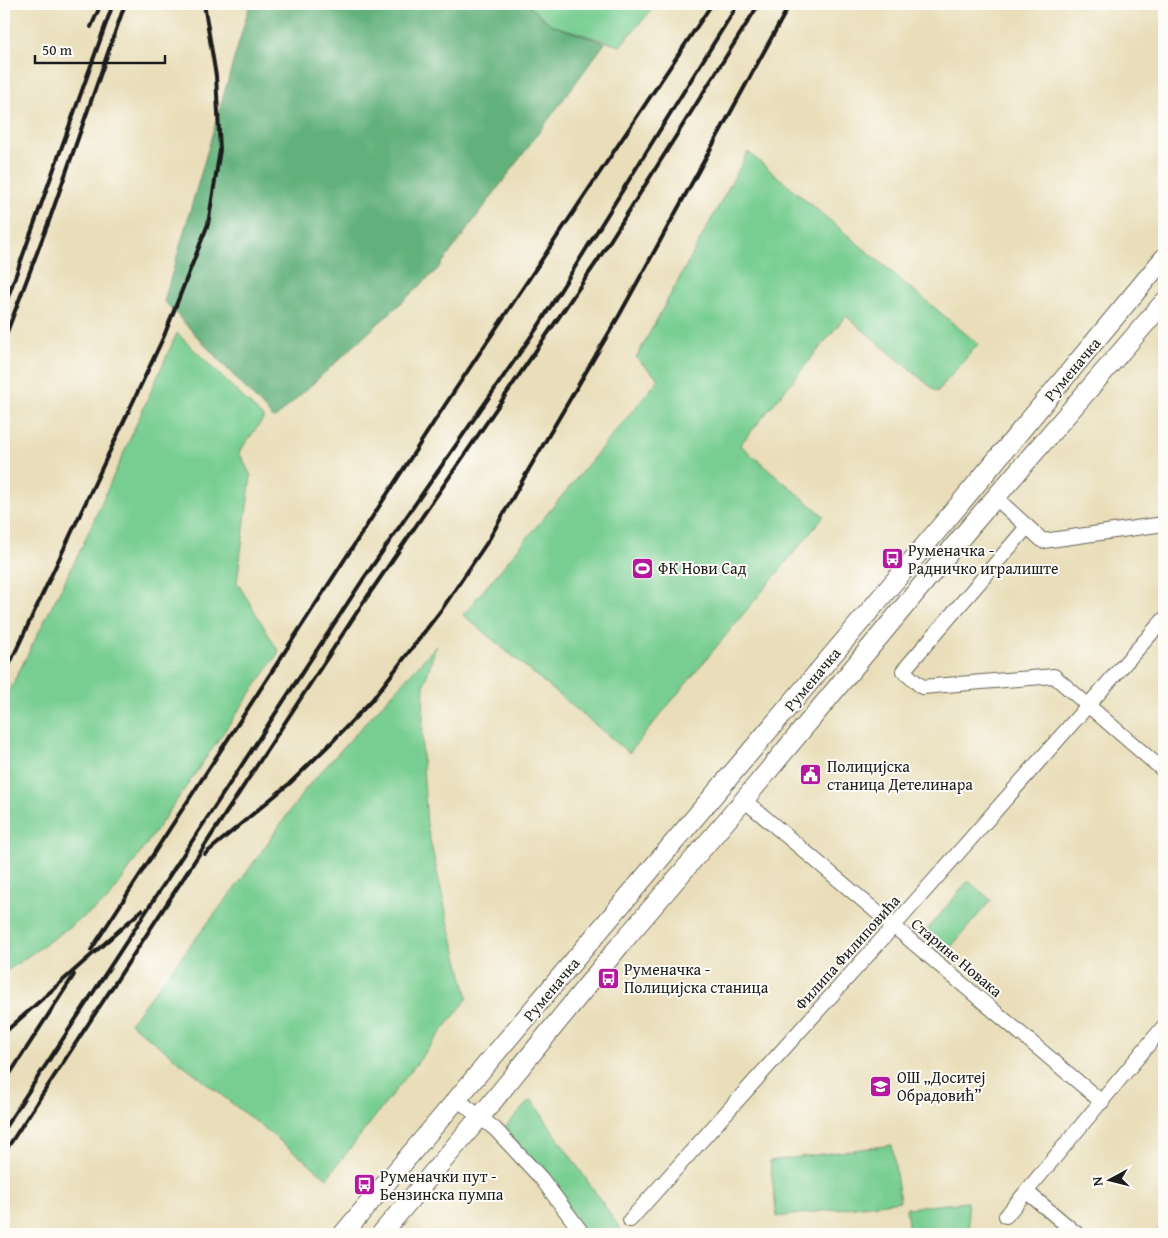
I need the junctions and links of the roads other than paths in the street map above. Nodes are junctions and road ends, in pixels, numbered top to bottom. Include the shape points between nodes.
1 (1164, 258) edge
2 (1164, 302) edge
3 (996, 498) junction
4 (1164, 524) edge
5 (1027, 527) junction
6 (1161, 628) edge
7 (1089, 705) junction
8 (1164, 771) edge
9 (744, 800) junction
10 (894, 927) junction
11 (1164, 1026) edge
12 (457, 1099) junction
13 (1102, 1102) junction
14 (480, 1117) junction
15 (1027, 1192) junction
16 (1006, 1216) dead end
17 (630, 1220) dead end
18 (343, 1234) edge
19 (381, 1234) edge
20 (584, 1234) edge
21 (1077, 1234) edge

1 - 12 main road, Руменачка
2 - 3 main road, Руменачка
3 - 5 street
3 - 9 main road, Руменачка
4 - 5 street via 1043,541
5 - 7 street via 903,671 922,687 1054,676
6 - 7 street, Филипа Филиповића
7 - 8 street
7 - 10 street, Филипа Филиповића
9 - 10 street, Старине Новака
9 - 14 main road, Руменачка via 620,944
10 - 13 street, Старине Новака
10 - 17 street, Филипа Филиповића
11 - 13 street
12 - 14 street
12 - 18 main road, Руменачка
13 - 15 street
14 - 19 main road, Руменачка
14 - 20 street via 541,1178
15 - 16 street
15 - 21 street

